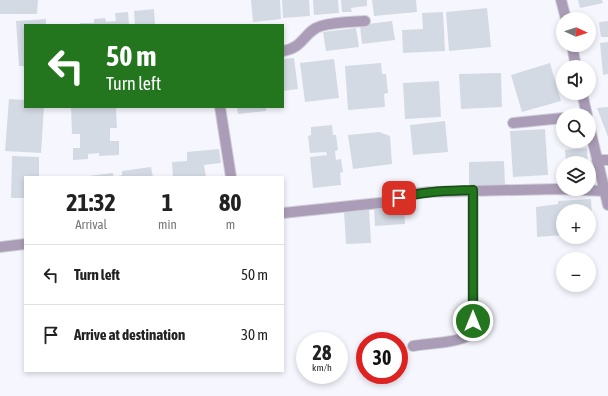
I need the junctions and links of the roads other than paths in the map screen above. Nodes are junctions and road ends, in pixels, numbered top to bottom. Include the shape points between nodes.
1 (561, 0) edge
2 (564, 12) edge
3 (365, 21) dead end
4 (284, 51) edge
5 (220, 108) edge
6 (556, 119) edge
7 (513, 123) dead end
8 (594, 148) edge
9 (597, 160) junction
10 (608, 160) edge
11 (231, 176) edge
12 (473, 190) junction
13 (605, 191) junction
14 (608, 206) edge
15 (284, 212) edge
16 (24, 244) edge
17 (0, 247) edge
18 (413, 346) dead end

1 - 2 street
3 - 4 street via 320,26 304,37 298,46
5 - 11 street
6 - 7 street
8 - 9 street
9 - 10 street
9 - 13 street
12 - 13 street
12 - 15 street via 429,192 412,194 389,202
12 - 18 street via 473,321 470,331 459,340
13 - 14 street
16 - 17 street

